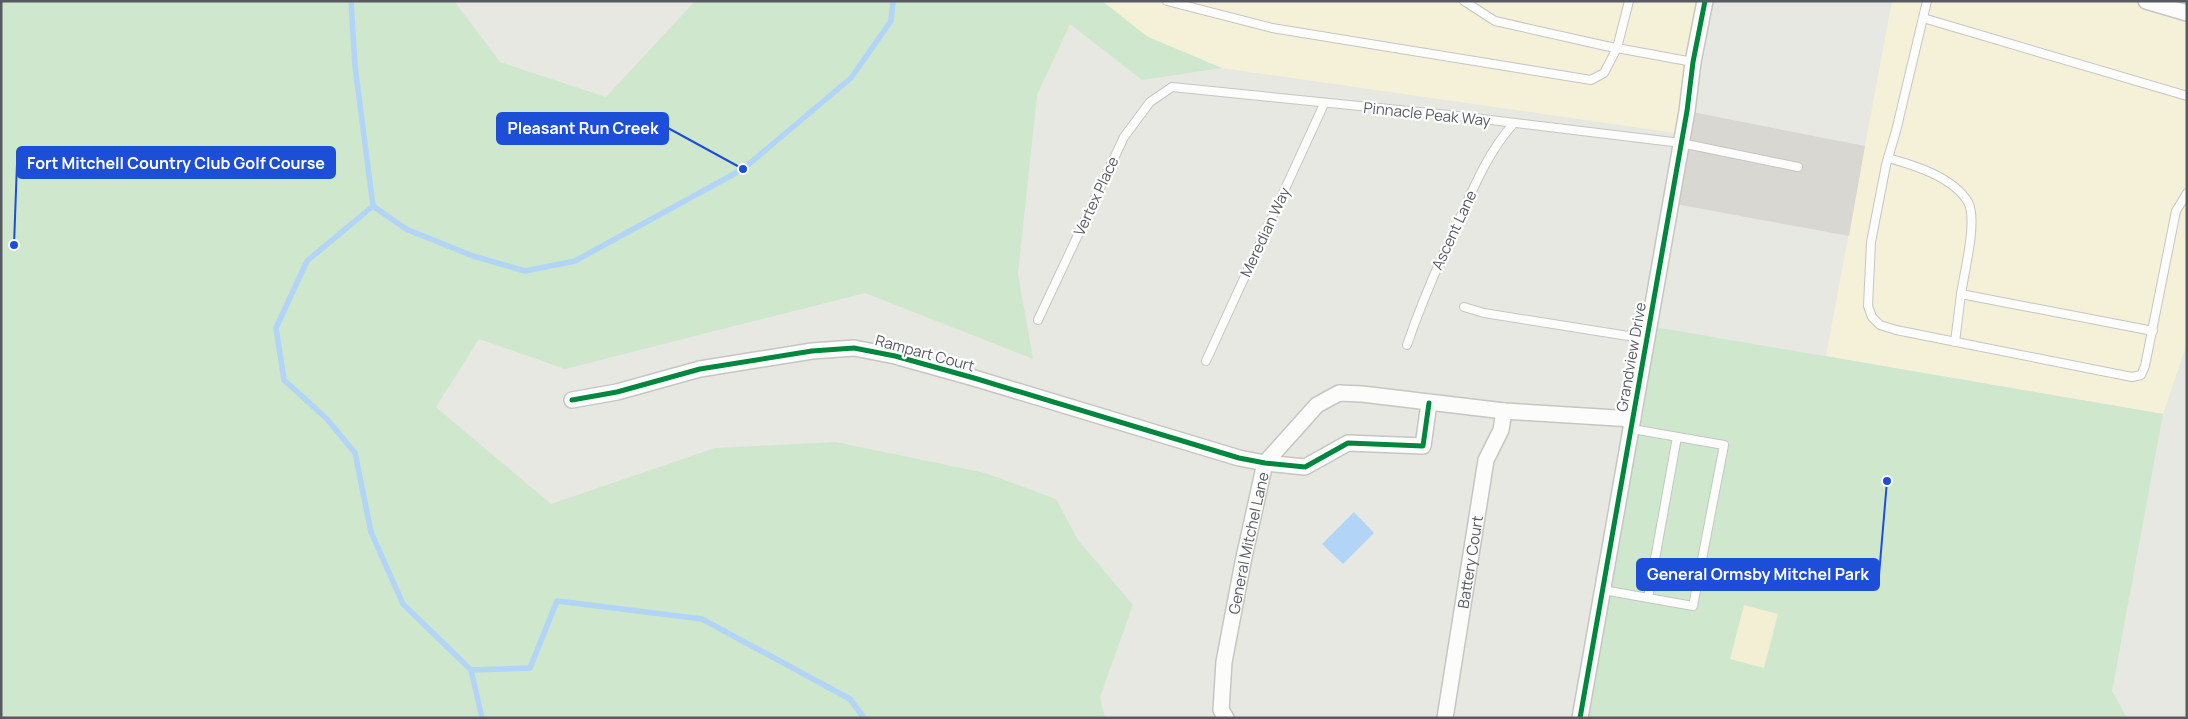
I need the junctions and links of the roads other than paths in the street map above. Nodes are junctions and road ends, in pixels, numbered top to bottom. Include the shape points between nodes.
1 (1167, 1) edge
2 (1464, 1) edge
3 (1629, 1) edge
4 (1706, 1) edge
5 (1927, 1) edge
6 (2146, 1) edge
7 (2187, 13) edge
8 (1923, 18) junction
9 (1617, 48) junction
10 (1693, 62) junction
11 (1172, 88) joint
12 (2187, 96) edge
13 (1324, 104) junction
14 (1514, 123) junction
15 (1681, 143) junction
16 (1888, 158) junction
17 (1798, 168) dead end
18 (2187, 193) edge
19 (1961, 294) junction
20 (1464, 307) dead end
21 (1038, 320) dead end
22 (2152, 331) junction
23 (1647, 339) junction
24 (1954, 342) junction
25 (1407, 345) dead end
26 (1206, 361) dead end
27 (572, 400) dead end
28 (1429, 403) junction
29 (1504, 411) junction
30 (1632, 424) junction
31 (1677, 437) junction
32 (1265, 464) junction
33 (1603, 590) junction
34 (1648, 598) junction
35 (1226, 718) edge
36 (1445, 718) edge
37 (1580, 718) edge

1 - 9 lane via 1272,28 1591,80 1604,73
2 - 9 lane via 1495,21
3 - 9 lane
4 - 10 street, Grandview Drive
5 - 8 lane
6 - 7 street
8 - 12 lane
8 - 16 lane
9 - 10 lane
10 - 15 street, Grandview Drive
11 - 13 lane, Pinnacle Peak Way
11 - 21 lane, Vertex Place via 1150,102 1124,137
13 - 14 lane, Pinnacle Peak Way
13 - 26 lane, Meredian Way
14 - 15 lane, Pinnacle Peak Way
14 - 25 lane, Ascent Lane via 1495,146 1483,168 1423,296
15 - 17 lane, Pinnacle Peak Way
15 - 23 street, Grandview Drive
16 - 19 lane via 1914,165 1952,185 1968,203 1971,222
16 - 24 lane via 1871,242 1868,306 1880,325
18 - 22 lane via 2176,211
19 - 22 lane
19 - 24 lane
20 - 23 lane
22 - 24 lane via 2146,366 2141,375 2132,377
23 - 30 street, Grandview Drive
27 - 32 street, Rampart Court via 616,392 700,369 812,351 854,348 974,378
28 - 29 street, General Mitchel Lane
28 - 32 street, General Mitchel Lane via 1340,393 1317,405
28 - 32 street, Rampart Court via 1423,446 1348,443 1305,467
29 - 30 street, General Mitchel Lane
29 - 36 street, Battery Court via 1501,430 1486,460
30 - 31 lane
30 - 33 street, Grandview Drive
31 - 34 lane
31 - 34 lane via 1724,445 1693,606
32 - 35 street, General Mitchel Lane via 1224,662 1221,710
33 - 34 lane
33 - 37 street, Grandview Drive

